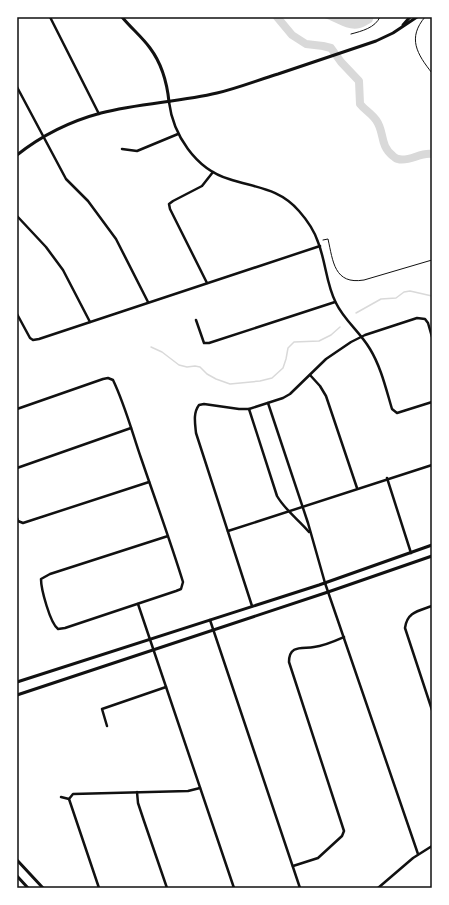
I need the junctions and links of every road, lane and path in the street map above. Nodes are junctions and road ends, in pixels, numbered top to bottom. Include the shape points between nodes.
1 (50, 17) edge
2 (122, 17) edge
3 (380, 17) edge
4 (410, 17) edge
5 (417, 17) edge
6 (425, 17) edge
7 (401, 28) junction
8 (351, 34) dead end
9 (432, 73) edge
10 (17, 87) edge
11 (169, 102) junction
12 (99, 114) junction
13 (178, 134) junction
14 (43, 138) junction
15 (122, 149) dead end
16 (17, 155) edge
17 (213, 172) junction
18 (17, 216) edge
19 (323, 240) dead end
20 (320, 246) junction
21 (432, 260) edge
22 (207, 283) junction
23 (148, 302) junction
24 (335, 302) junction
25 (17, 314) edge
26 (196, 320) dead end
27 (90, 322) junction
28 (361, 336) junction
29 (432, 337) edge
30 (310, 375) junction
31 (432, 402) edge
32 (268, 403) junction
33 (17, 409) edge
34 (249, 409) junction
35 (131, 428) junction
36 (432, 464) edge
37 (17, 468) edge
38 (387, 478) junction
39 (149, 482) junction
40 (357, 488) junction
41 (302, 506) junction
42 (288, 511) junction
43 (17, 518) edge
44 (228, 531) junction
45 (310, 534) junction
46 (168, 536) junction
47 (432, 545) edge
48 (411, 553) junction
49 (432, 556) edge
50 (325, 583) junction
51 (328, 592) junction
52 (138, 604) junction
53 (252, 606) junction
54 (432, 606) edge
55 (210, 620) junction
56 (213, 630) junction
57 (344, 637) junction
58 (150, 640) junction
59 (153, 650) junction
60 (17, 682) edge
61 (166, 687) junction
62 (17, 695) edge
63 (432, 710) edge
64 (107, 726) dead end
65 (200, 788) junction
66 (137, 792) junction
67 (61, 797) dead end
68 (69, 799) junction
69 (432, 846) edge
70 (418, 854) junction
71 (17, 862) edge
72 (293, 866) junction
73 (17, 876) edge
74 (28, 888) edge
75 (44, 888) edge
76 (99, 888) edge
77 (167, 888) edge
78 (234, 888) edge
79 (300, 888) edge
80 (378, 888) edge

1 - 12 street
2 - 11 main road via 150,48 160,66
3 - 8 path via 369,28
4 - 7 main road
5 - 7 main road
6 - 9 path via 416,31 415,41 421,59
7 - 11 main road via 385,38 218,93
10 - 14 street
11 - 12 main road
11 - 13 street
12 - 14 main road
13 - 15 street via 137,151
13 - 17 street via 196,158
14 - 16 main road
14 - 23 street via 66,179 88,201 116,239
17 - 20 street via 227,179 270,190 282,197 298,210 314,232
17 - 22 street via 202,186 169,204
18 - 27 street via 63,270
19 - 21 path via 328,239 338,272 348,280 356,282
20 - 22 street
20 - 24 street
22 - 23 street
23 - 27 street
24 - 26 street via 209,343 204,343
24 - 28 street
25 - 27 street via 33,340
28 - 29 street via 416,318 425,319
28 - 30 street via 340,348
28 - 31 street via 377,362 392,409 397,413
30 - 32 street via 290,394
30 - 40 street via 326,396
32 - 34 street
32 - 41 street
33 - 35 street via 108,378 113,380 120,395
34 - 42 street via 277,496
34 - 44 street via 204,404 199,405 195,413 196,433
35 - 37 street
35 - 39 street
36 - 38 street
38 - 40 street
38 - 48 street
39 - 43 street via 23,524
39 - 46 street
40 - 41 street
41 - 42 street
41 - 45 street
42 - 44 street
42 - 45 street
44 - 53 street
45 - 50 street
46 - 52 street via 183,582 181,589
46 - 52 street via 41,578 54,627 58,629
47 - 48 main road
48 - 50 main road
49 - 51 main road
50 - 51 street
50 - 53 main road
51 - 56 main road
51 - 57 street
52 - 58 street
53 - 55 main road
54 - 63 street via 407,618 405,628
55 - 56 street
55 - 58 main road
56 - 59 main road
56 - 72 street
57 - 70 street
57 - 72 street via 315,647 296,649 289,657 344,831 342,836 318,858
58 - 59 street
58 - 60 main road
59 - 61 street
59 - 62 main road
61 - 64 street via 102,709
61 - 65 street
65 - 66 street via 188,791
65 - 78 street
66 - 68 street via 73,794
66 - 77 street via 138,803
67 - 68 street
68 - 76 street
69 - 70 street
70 - 80 street
71 - 75 main road
72 - 79 street
73 - 74 main road

